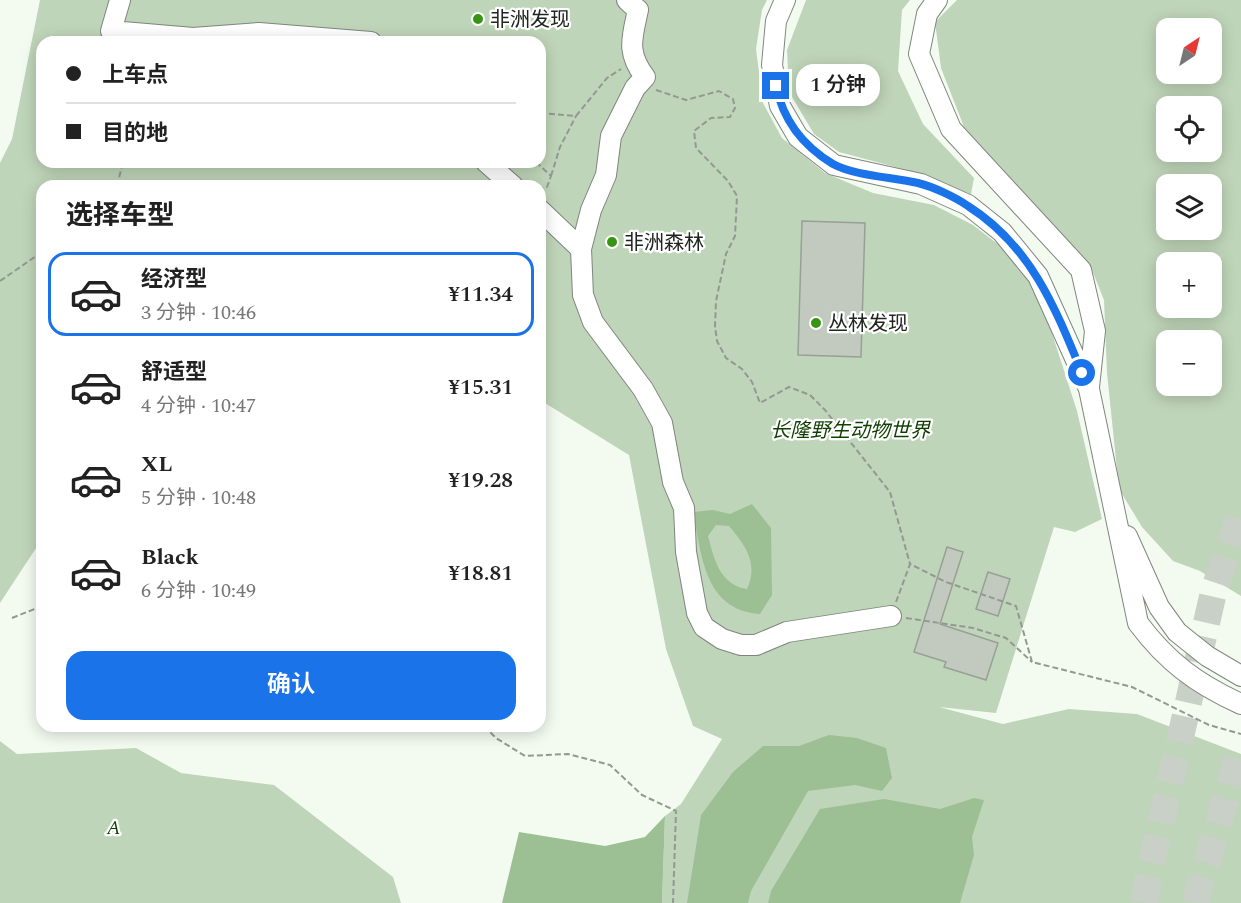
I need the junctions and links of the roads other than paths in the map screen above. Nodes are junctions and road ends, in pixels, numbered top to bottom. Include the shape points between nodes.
1 (120, 0) edge
2 (627, 0) edge
3 (784, 0) edge
4 (937, 0) edge
5 (172, 36) edge
6 (219, 36) edge
7 (296, 36) edge
8 (493, 168) edge
9 (506, 180) edge
10 (546, 216) edge
11 (581, 249) junction
12 (1089, 389) junction
13 (1116, 512) junction
14 (891, 616) road end
15 (1241, 676) edge
16 (1241, 704) edge

1 - 5 street via 111,30
2 - 11 street via 638,9 632,38 639,69 635,88 611,136 606,175 591,210
3 - 12 street via 776,21 772,65 780,106 798,137 834,165 921,184 968,205 1002,232 1038,276
4 - 12 street via 927,15 919,54 951,129 1081,270 1095,331
6 - 7 street
8 - 9 street
10 - 11 street
11 - 14 street via 582,295 592,322 644,388 662,423 674,482 684,508 686,552 697,613 704,627 722,639 756,645 787,632
12 - 13 street
13 - 15 street via 1159,607 1178,632 1207,656
13 - 16 street via 1138,624 1157,649 1185,673

